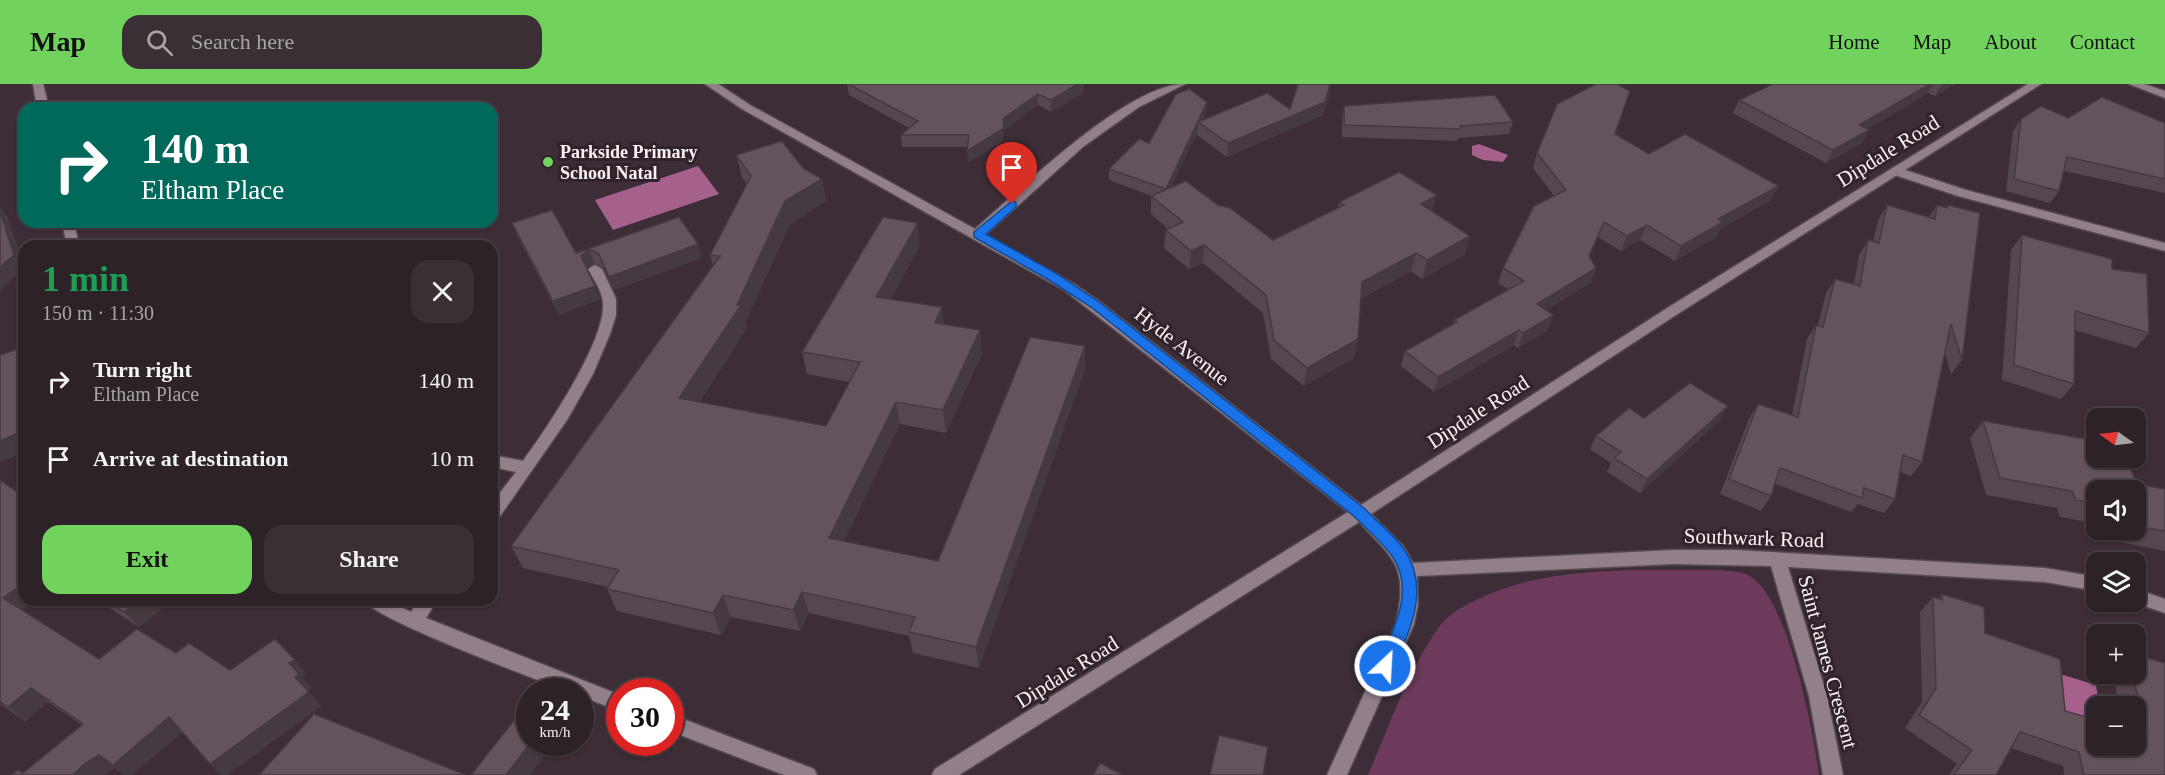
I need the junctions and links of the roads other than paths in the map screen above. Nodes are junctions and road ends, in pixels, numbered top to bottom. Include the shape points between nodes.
1 (38, 84) edge
2 (710, 84) edge
3 (1180, 84) edge
4 (2036, 84) edge
5 (2134, 84) edge
6 (2165, 95) edge
7 (42, 102) edge
8 (1896, 171) junction
9 (978, 234) junction
10 (2165, 247) edge
11 (594, 269) edge
12 (498, 462) edge
13 (527, 468) junction
14 (498, 507) edge
15 (1360, 513) junction
16 (1778, 560) junction
17 (1408, 570) junction
18 (2086, 582) edge
19 (2146, 599) edge
20 (384, 606) edge
21 (425, 606) edge
22 (2165, 606) edge
23 (414, 621) junction
24 (606, 697) edge
25 (684, 727) edge
26 (807, 775) edge
27 (942, 775) edge
28 (1338, 775) edge
29 (1833, 775) edge

1 - 7 street
2 - 9 street, Hyde Avenue
3 - 9 street via 1135,105 1080,144
4 - 8 street, Dipdale Road
5 - 6 street
8 - 10 street via 1962,193
8 - 15 street, Dipdale Road
9 - 15 street, Hyde Avenue via 1095,304
11 - 13 street via 610,303 603,335 582,384 551,437
12 - 13 street
13 - 14 street
15 - 17 street, Hyde Avenue via 1398,552
15 - 27 street, Dipdale Road
16 - 17 street, Southwark Road via 1673,557
16 - 18 street, Southwark Road via 2045,575
16 - 29 street, Saint James Crescent via 1818,696
17 - 28 street via 1405,624
19 - 22 street
20 - 23 street
21 - 23 street
23 - 24 street
25 - 26 street

